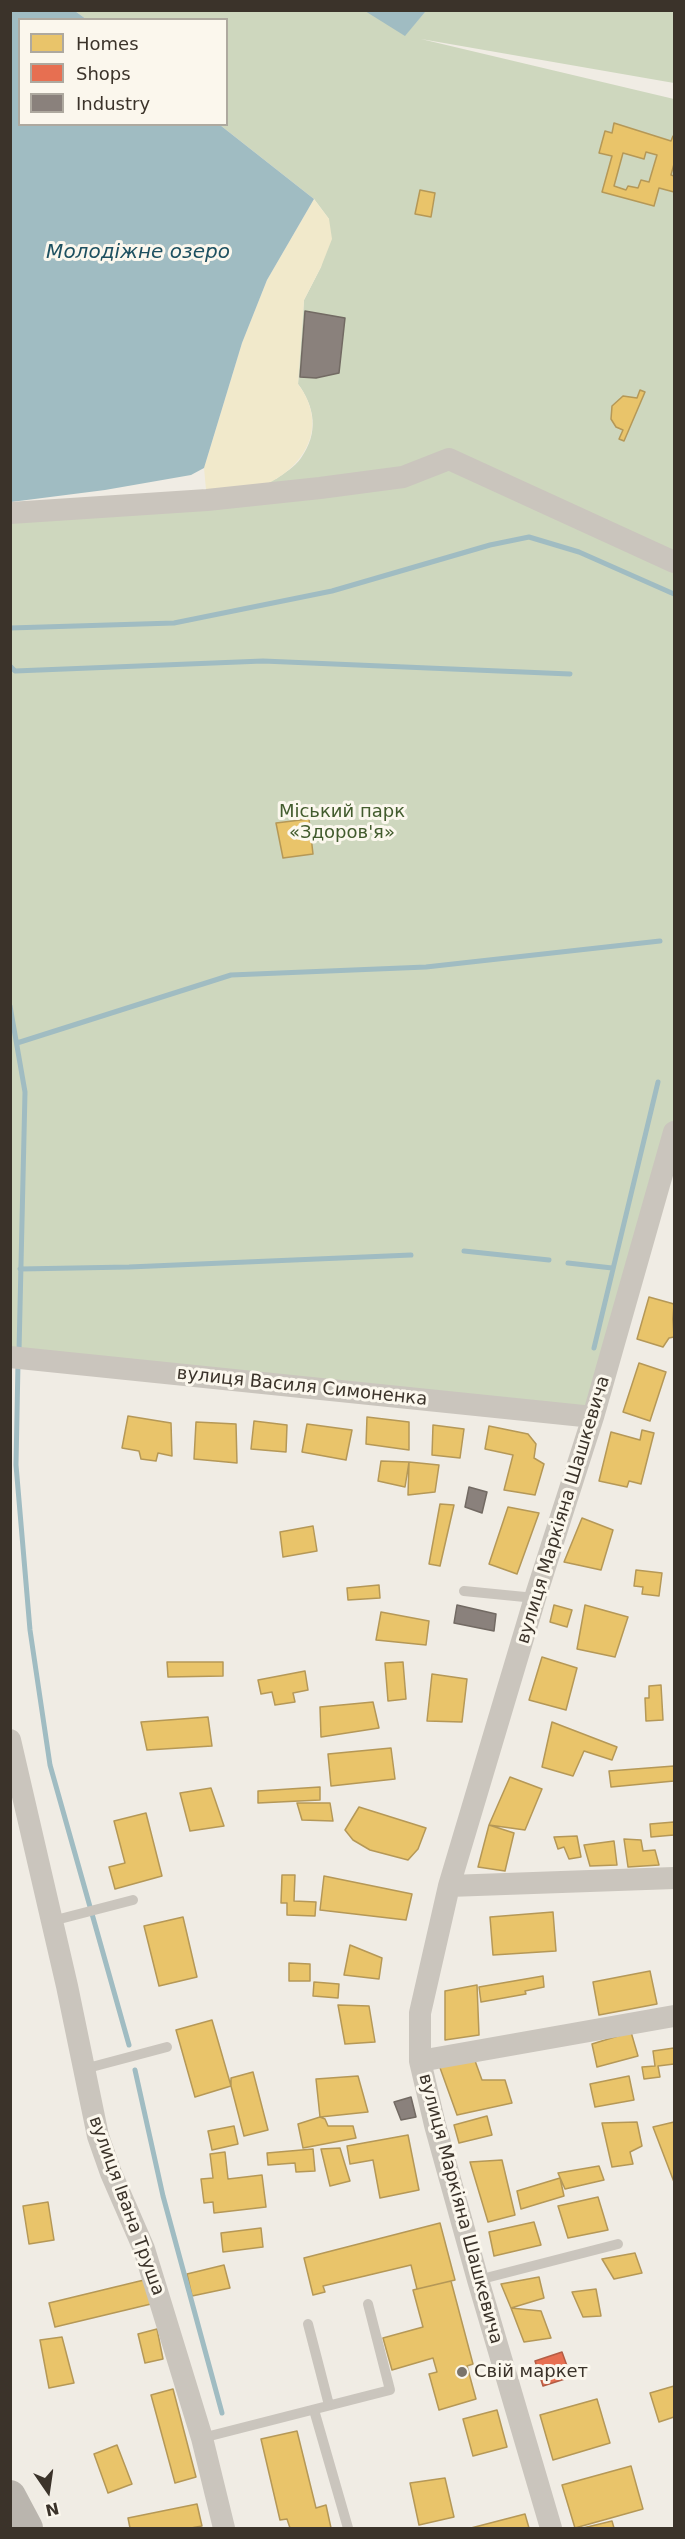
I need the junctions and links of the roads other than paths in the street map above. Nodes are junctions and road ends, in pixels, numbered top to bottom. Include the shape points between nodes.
1 (10, 513) edge
2 (675, 562) edge
3 (675, 1132) edge
4 (20, 1358) edge
5 (593, 1418) junction
6 (464, 1591) dead end
7 (535, 1598) junction
8 (10, 1740) edge
9 (675, 1878) edge
10 (449, 1886) junction
11 (133, 1900) dead end
12 (52, 1921) junction
13 (675, 2016) edge
14 (167, 2047) dead end
15 (420, 2061) junction
16 (83, 2069) junction
17 (618, 2244) dead end
18 (478, 2280) junction
19 (368, 2304) dead end
20 (308, 2324) dead end
21 (329, 2405) junction
22 (314, 2410) junction
23 (202, 2438) junction
24 (10, 2496) edge
25 (27, 2529) edge
26 (224, 2529) edge
27 (348, 2529) edge
28 (551, 2529) edge

1 - 2 street via 320,488 404,477 449,459
3 - 5 street, вулиця Маркіяна Шашкевича
4 - 5 street, вулиця Василя Симоненка
5 - 7 street, вулиця Маркіяна Шашкевича
6 - 7 lane
7 - 10 street, вулиця Маркіяна Шашкевича
8 - 12 street, вулиця Івана Труша
9 - 10 street
10 - 15 street, вулиця Маркіяна Шашкевича via 420,2013
11 - 12 lane
12 - 16 street, вулиця Івана Труша
13 - 15 street
14 - 16 lane
15 - 18 street, вулиця Маркіяна Шашкевича
16 - 23 street, вулиця Івана Труша via 98,2136 144,2249
17 - 18 lane
18 - 28 street, вулиця Маркіяна Шашкевича
19 - 21 lane via 390,2390
20 - 21 lane
21 - 22 lane
22 - 23 lane
22 - 27 lane
23 - 26 street, вулиця Івана Труша
24 - 25 street

